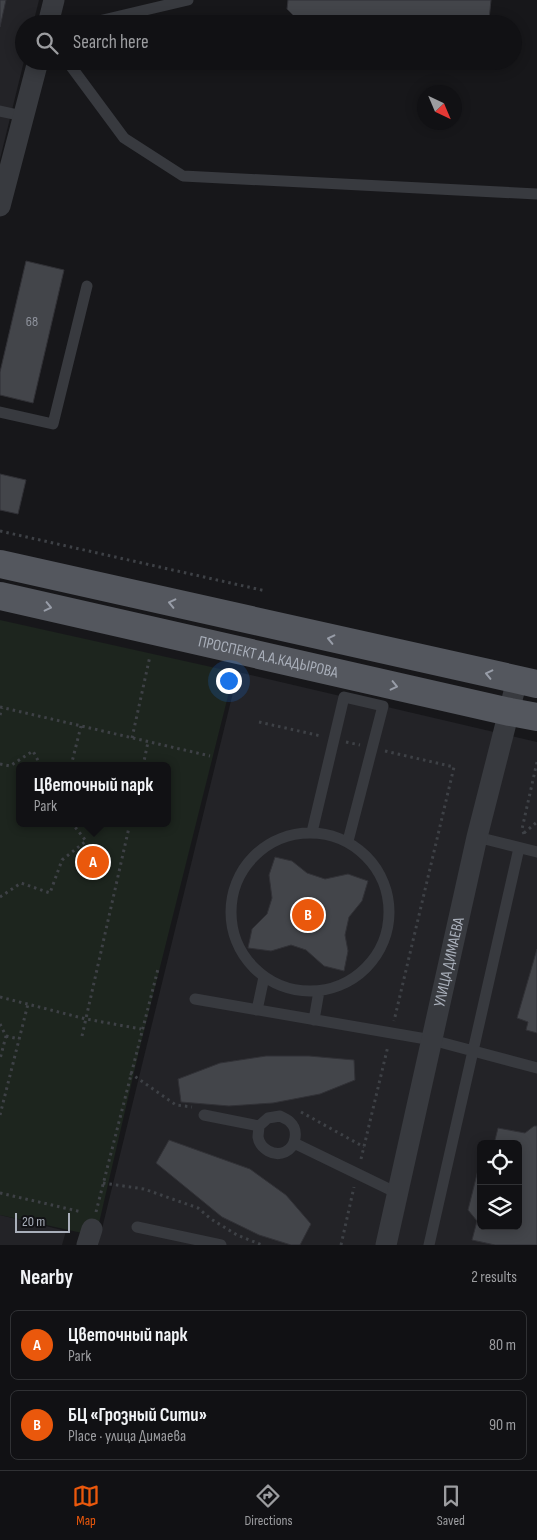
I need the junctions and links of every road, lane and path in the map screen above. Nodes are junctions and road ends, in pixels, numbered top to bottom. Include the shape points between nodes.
1 (54, 0) edge
2 (188, 0) edge
3 (50, 15) edge
4 (124, 15) edge
5 (36, 70) edge
6 (74, 70) edge
7 (0, 111) edge
8 (23, 116) junction
9 (537, 194) edge
10 (1, 195) edge
11 (87, 286) dead end
12 (0, 412) edge
13 (0, 531) edge
14 (0, 564) edge
15 (266, 591) dead end
16 (0, 596) edge
17 (150, 656) dead end
18 (527, 682) edge
19 (365, 691) junction
20 (1, 708) edge
21 (510, 712) junction
22 (0, 715) edge
23 (537, 717) edge
24 (259, 722) dead end
25 (81, 726) junction
26 (132, 738) junction
27 (334, 739) junction
28 (148, 742) junction
29 (372, 748) junction
30 (210, 756) dead end
31 (39, 762) edge
32 (72, 762) edge
33 (144, 762) edge
34 (537, 762) edge
35 (0, 764) edge
36 (537, 822) edge
37 (75, 827) edge
38 (129, 827) edge
39 (312, 832) junction
40 (477, 837) junction
41 (348, 841) junction
42 (519, 848) junction
43 (537, 852) edge
44 (0, 897) edge
45 (158, 969) dead end
46 (264, 977) junction
47 (319, 991) junction
48 (0, 997) edge
49 (195, 999) dead end
50 (28, 1004) junction
51 (257, 1010) junction
52 (86, 1019) junction
53 (314, 1020) junction
54 (0, 1024) edge
55 (142, 1029) junction
56 (391, 1033) junction
57 (6, 1036) junction
58 (82, 1036) dead end
59 (19, 1040) junction
60 (432, 1040) junction
61 (473, 1051) junction
62 (0, 1059) edge
63 (537, 1068) edge
64 (0, 1094) edge
65 (5, 1095) junction
66 (0, 1115) edge
67 (204, 1115) dead end
68 (260, 1126) junction
69 (294, 1143) junction
70 (358, 1174) junction
71 (103, 1183) junction
72 (0, 1193) edge
73 (397, 1193) junction
74 (137, 1228) dead end
75 (91, 1230) edge
76 (221, 1245) edge
77 (262, 1245) edge
78 (341, 1245) edge
79 (386, 1245) edge
80 (429, 1245) edge

1 - 3 street
2 - 4 lane
5 - 8 street
6 - 9 lane via 124,138 183,176
7 - 8 lane
8 - 10 street
11 - 12 lane via 53,424
13 - 15 path
18 -> 14 main road, ПРОСПЕКТ А.А.КАДЫРОВА
16 -> 19 main road, ПРОСПЕКТ А.А.КАДЫРОВА
17 - 26 path
18 - 21 street, УЛИЦА ДИМАЕВА
19 -> 21 main road, ПРОСПЕКТ А.А.КАДЫРОВА
19 - 27 lane via 344,697
19 - 29 lane via 383,706
20 - 22 path
20 - 25 path
21 - 23 main road, ПРОСПЕКТ А.А.КАДЫРОВА
21 - 40 street, УЛИЦА ДИМАЕВА
24 - 27 path
25 - 26 path
25 - 32 path
26 - 28 path
27 - 29 path
27 - 39 lane
28 - 30 path
28 - 33 path
29 - 41 lane
29 - 56 path via 454,767
31 - 35 path via 32,751 10,766
34 - 36 path via 522,829 524,834
37 - 44 path via 86,841 62,860 50,893 21,883
38 - 52 path
39 - 41 lane
39 - 46 lane via 284,836 258,851 240,873 231,901 232,930 244,956
40 - 42 lane
40 - 60 street, УЛИЦА ДИМАЕВА
41 - 47 lane via 370,859 385,884 390,912 385,941 370,965 347,982
42 - 43 lane
42 - 61 lane
45 - 55 path
46 - 47 lane via 290,989
46 - 51 lane
47 - 53 lane
48 - 50 path
49 - 51 lane
50 - 52 path
50 - 59 path
51 - 53 lane
52 - 55 path
52 - 58 path
53 - 56 lane
54 - 57 path
55 - 71 path
56 - 60 lane
56 - 70 path
57 - 59 path
57 - 62 path
59 - 65 path
60 - 61 lane
60 - 73 street, УЛИЦА ДИМАЕВА
61 - 63 lane
61 - 80 lane
64 - 65 path
65 - 66 path
67 - 68 lane
68 - 69 lane via 268,1118 280,1116 290,1122 296,1132
68 - 69 lane via 258,1138 264,1148 274,1154 286,1152
69 - 70 lane
70 - 73 lane
70 - 78 path
71 - 75 path
71 - 77 path via 144,1189 198,1208 237,1234
72 - 75 path
73 - 79 street, УЛИЦА ДИМАЕВА
74 - 76 lane

